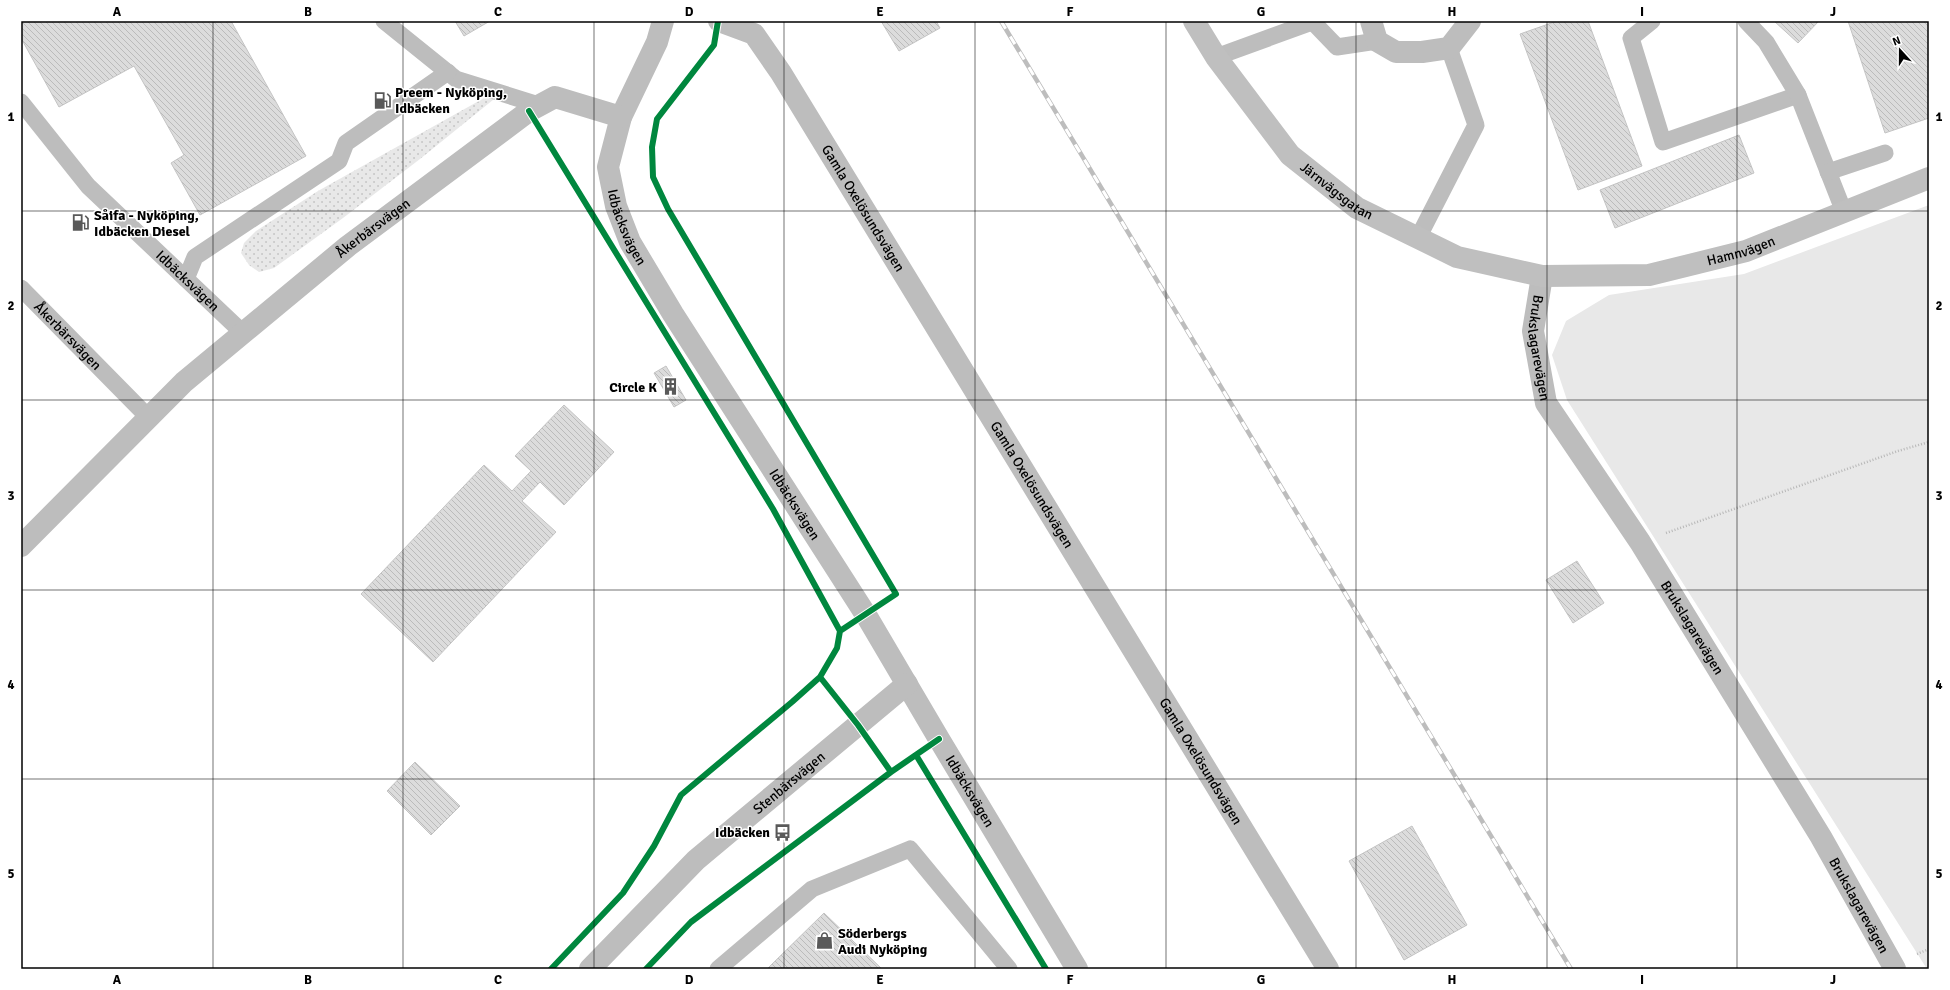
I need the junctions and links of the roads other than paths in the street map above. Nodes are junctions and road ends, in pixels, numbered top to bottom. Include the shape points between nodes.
1 (384, 21) edge
2 (663, 21) edge
3 (719, 21) edge
4 (1194, 21) edge
5 (1470, 21) edge
6 (1652, 21) edge
7 (1746, 21) edge
8 (1312, 22) edge
9 (1374, 31) edge
10 (1449, 48) junction
11 (1216, 57) junction
12 (448, 72) junction
13 (1798, 95) junction
14 (21, 102) edge
15 (539, 105) junction
16 (621, 117) junction
17 (1885, 153) dead end
18 (1828, 172) junction
19 (1929, 178) edge
20 (1844, 212) junction
21 (1418, 238) junction
22 (1542, 276) junction
23 (186, 279) junction
24 (21, 288) edge
25 (243, 333) junction
26 (148, 418) junction
27 (21, 546) edge
28 (907, 684) junction
29 (590, 969) edge
30 (718, 969) edge
31 (1009, 969) edge
32 (1077, 969) edge
33 (1328, 969) edge
34 (1894, 969) edge

1 - 12 lane
2 - 16 street, Idbäcksvägen via 657,42
3 - 33 street, Gamla Oxelösundsvägen via 754,34 781,73
4 - 11 main road, Järnvägsgatan
5 - 10 street
6 - 13 lane via 1631,38 1664,142
7 - 13 lane via 1766,42
8 - 9 lane via 1337,47
8 - 11 lane
9 - 10 street via 1396,52
10 - 21 lane via 1476,125
11 - 21 main road, Järnvägsgatan via 1290,155 1357,208
12 - 15 lane via 456,79
12 - 23 lane via 346,143 339,161 195,257
13 - 18 lane
14 - 23 lane, Idbäcksvägen via 88,186
15 - 16 street, Åkerbärsvägen via 555,97
15 - 25 street, Åkerbärsvägen via 348,246
16 - 28 street, Idbäcksvägen via 608,167 616,206 630,242
17 - 18 lane
18 - 20 lane
19 - 20 main road, Hamnvägen
20 - 22 main road, Hamnvägen via 1746,251 1649,275
21 - 22 main road, Järnvägsgatan via 1457,257
22 - 34 street, Brukslagarevägen via 1533,332 1546,403 1640,542 1821,837
23 - 25 lane, Idbäcksvägen
24 - 26 lane, Åkerbärsvägen
25 - 26 street, Åkerbärsvägen via 184,382
26 - 27 street, Åkerbärsvägen
28 - 29 street, Stenbärsvägen via 696,860
28 - 32 street, Idbäcksvägen
30 - 31 lane via 812,889 910,849

